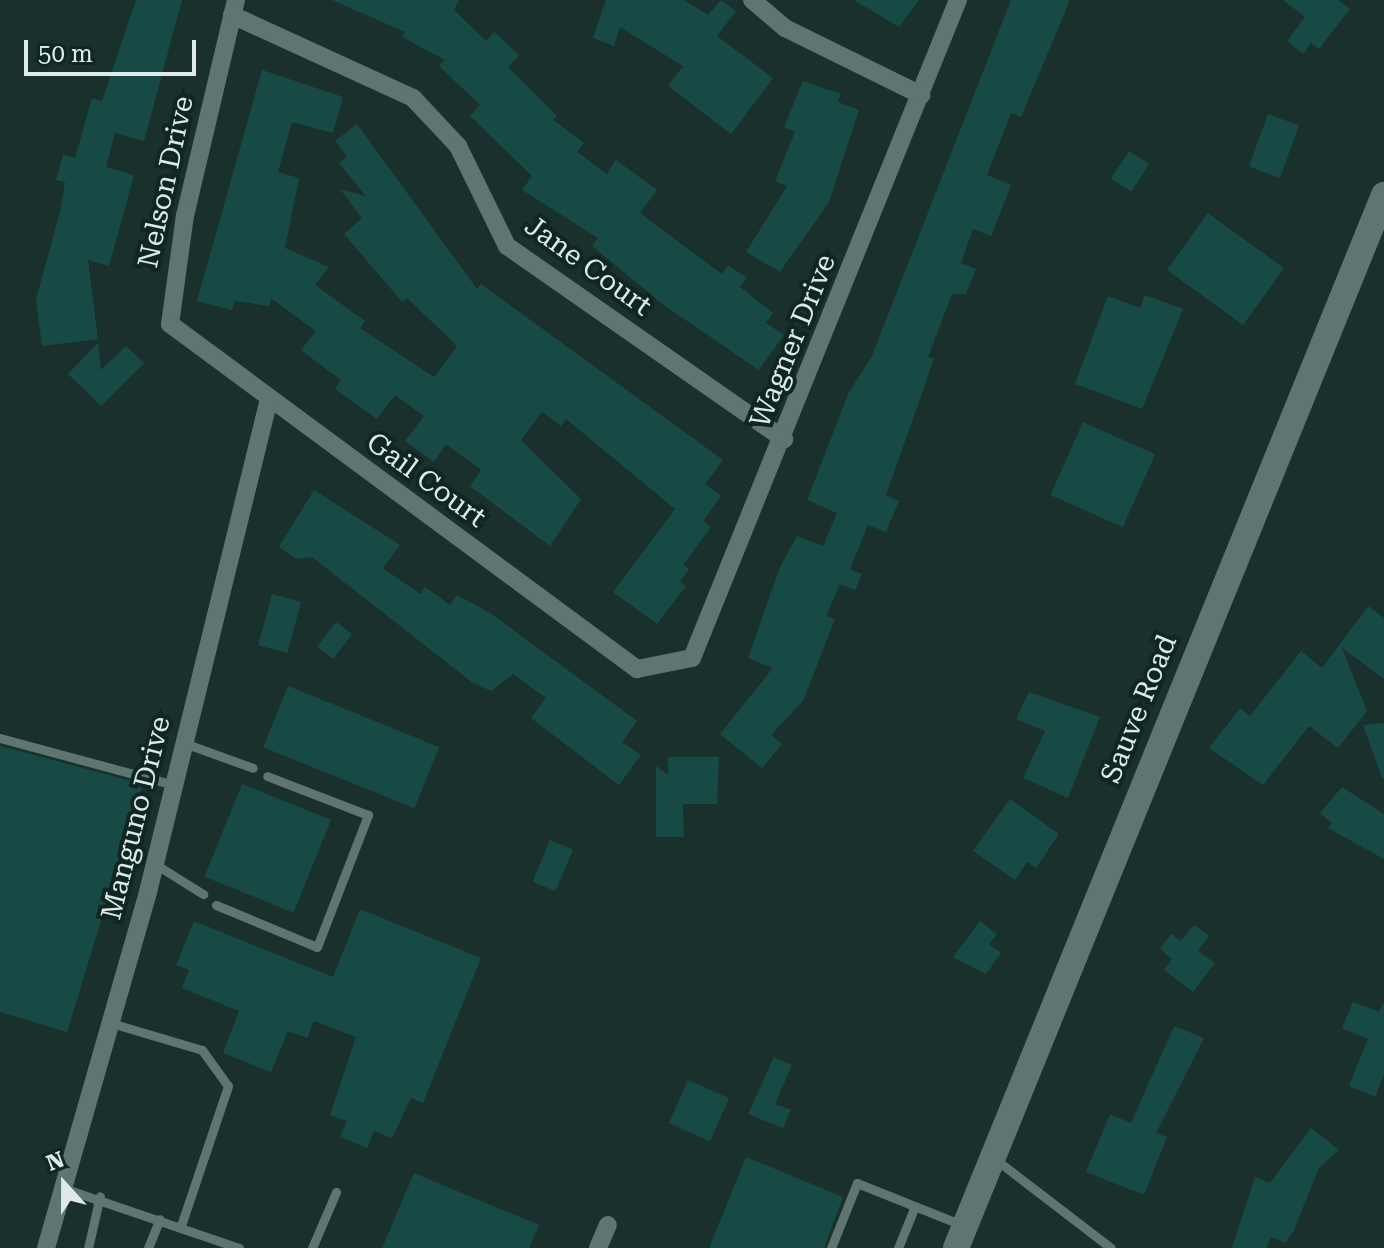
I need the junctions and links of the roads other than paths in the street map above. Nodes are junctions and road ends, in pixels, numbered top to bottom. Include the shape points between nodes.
1 (752, 0) edge
2 (958, 0) edge
3 (234, 8) edge
4 (921, 95) junction
5 (1384, 195) edge
6 (174, 328) joint
7 (269, 399) junction
8 (784, 439) junction
9 (648, 669) joint
10 (0, 738) edge
11 (184, 743) junction
12 (253, 768) dead end
13 (267, 776) dead end
14 (174, 785) junction
15 (155, 864) junction
16 (203, 894) dead end
17 (216, 905) dead end
18 (111, 1023) junction
19 (992, 1157) junction
20 (63, 1188) junction
21 (336, 1192) dead end
22 (100, 1196) junction
23 (915, 1206) junction
24 (160, 1219) junction
25 (608, 1225) dead end
26 (181, 1226) junction
27 (960, 1237) edge
28 (210, 1243) edge
29 (46, 1248) edge
30 (88, 1248) edge
31 (148, 1248) edge
32 (239, 1248) edge
33 (312, 1248) edge
34 (598, 1248) edge
35 (831, 1248) edge
36 (898, 1248) edge
37 (1111, 1248) edge

1 - 4 street via 785,28
2 - 4 street, Wagner Drive
3 - 6 street, Nelson Drive via 185,215 170,303
3 - 8 street, Jane Court via 413,98 458,146 507,246
4 - 8 street, Wagner Drive
5 - 19 street, Sauve Road
6 - 7 street, Gail Court
7 - 9 street, Gail Court via 637,669
7 - 11 street, Manguno Drive
8 - 9 street, Wagner Drive via 692,658
10 - 14 lane
11 - 12 lane
11 - 14 street, Manguno Drive
13 - 17 lane via 368,815 317,947
14 - 15 street, Manguno Drive
15 - 16 lane
15 - 18 street, Manguno Drive
18 - 20 street, Manguno Drive
18 - 26 lane via 202,1050 228,1086
19 - 27 street, Sauve Road
19 - 37 lane
20 - 22 lane
20 - 29 street, Manguno Drive
21 - 33 lane
22 - 24 lane
22 - 30 lane
23 - 27 lane
23 - 35 lane via 857,1183
23 - 36 lane
24 - 26 lane
24 - 31 lane
25 - 34 street
26 - 28 lane
28 - 32 lane

